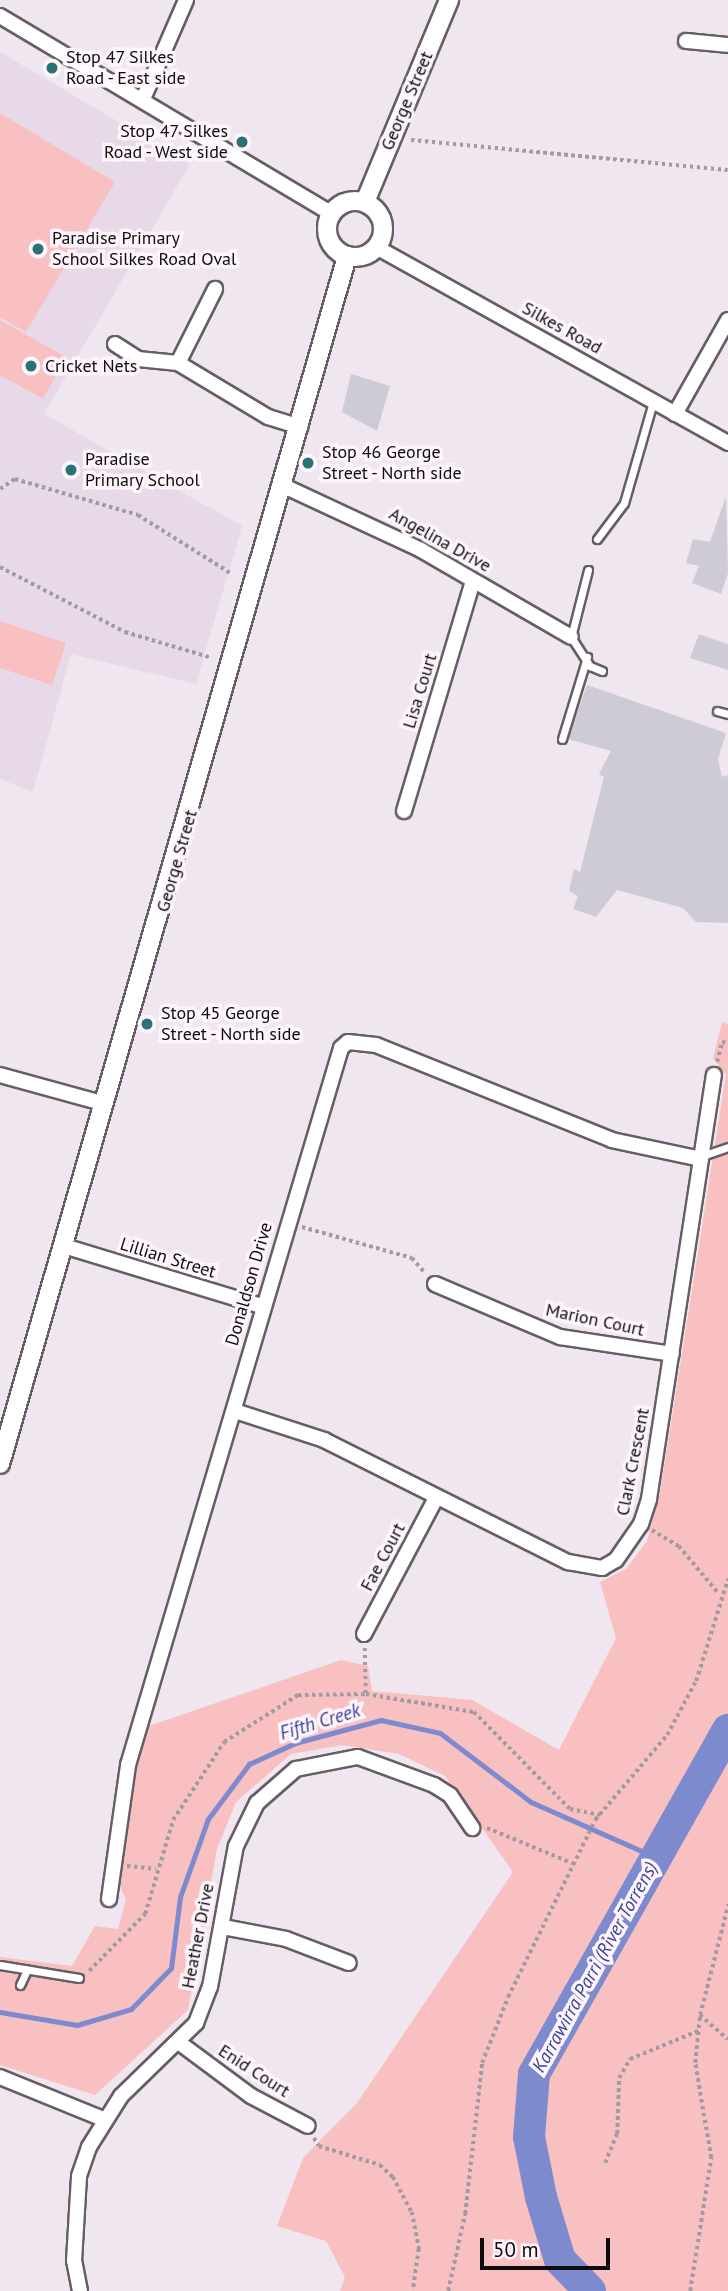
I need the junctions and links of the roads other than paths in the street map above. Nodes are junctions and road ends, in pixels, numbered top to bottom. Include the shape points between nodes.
1 (186, 0) edge
2 (449, 0) edge
3 (0, 16) edge
4 (686, 41) dead end
5 (728, 46) edge
6 (143, 99) junction
7 (365, 202) junction
8 (331, 213) junction
9 (376, 247) junction
10 (347, 256) junction
11 (215, 289) dead end
12 (728, 320) edge
13 (115, 344) dead end
14 (178, 363) junction
15 (653, 401) junction
16 (675, 414) junction
17 (300, 427) junction
18 (728, 443) edge
19 (284, 486) junction
20 (597, 540) dead end
21 (588, 570) dead end
22 (474, 582) junction
23 (571, 637) junction
24 (587, 657) junction
25 (602, 671) dead end
26 (718, 710) dead end
27 (728, 714) edge
28 (562, 738) dead end
29 (404, 811) dead end
30 (0, 1075) edge
31 (714, 1075) road end
32 (105, 1104) junction
33 (728, 1147) edge
34 (697, 1158) junction
35 (64, 1246) junction
36 (435, 1284) road end
37 (262, 1306) junction
38 (672, 1354) junction
39 (235, 1411) junction
40 (0, 1464) edge
41 (436, 1498) junction
42 (364, 1632) road end
43 (470, 1825) road end
44 (109, 1899) dead end
45 (223, 1927) junction
46 (349, 1964) dead end
47 (0, 1965) edge
48 (27, 1970) junction
49 (79, 1978) road end
50 (20, 1985) dead end
51 (181, 2044) junction
52 (0, 2077) edge
53 (101, 2118) junction
54 (308, 2126) road end
55 (80, 2291) edge

1 - 6 street
2 - 7 street, George Street
3 - 6 street
4 - 5 street
6 - 8 street
7 - 8 street via 345,202
7 - 9 street via 380,217
8 - 10 street via 328,237
9 - 10 street
9 - 15 street, Silkes Road
10 - 17 street, George Street
11 - 14 street
12 - 16 street
13 - 14 street via 138,359
14 - 17 street via 268,417
15 - 16 street, Silkes Road
15 - 20 lane via 624,503
16 - 18 street, Silkes Road
17 - 19 street, George Street
19 - 22 street, Angelina Drive via 376,526
19 - 32 street, George Street
21 - 23 lane
22 - 23 street, Angelina Drive
22 - 29 street, Lisa Court
23 - 24 lane
24 - 25 lane
24 - 28 lane
26 - 27 lane
30 - 32 street
31 - 34 street, Clark Crescent
32 - 35 street, George Street
33 - 34 lane
34 - 37 street, Donaldson Drive via 612,1140 389,1050 348,1042 333,1067
34 - 38 street, Clark Crescent
35 - 37 street, Lillian Street
35 - 40 street, George Street
36 - 38 street, Marion Court via 560,1337
37 - 39 street, Donaldson Drive
38 - 41 street, Clark Crescent via 641,1524 617,1560 587,1568
39 - 41 street, Clark Crescent via 324,1440
39 - 44 street, Donaldson Drive via 128,1765
41 - 42 street, Fae Court
43 - 45 street, Heather Drive via 450,1795 384,1763 338,1756 306,1765 275,1783 245,1823
45 - 46 street via 286,1939
45 - 51 street, Heather Drive via 210,1987
47 - 48 lane
48 - 49 lane
48 - 50 lane
51 - 53 street, Heather Drive
51 - 54 street, Enid Court via 251,2096
52 - 53 street
53 - 55 street, Heather Drive via 79,2176 74,2260

